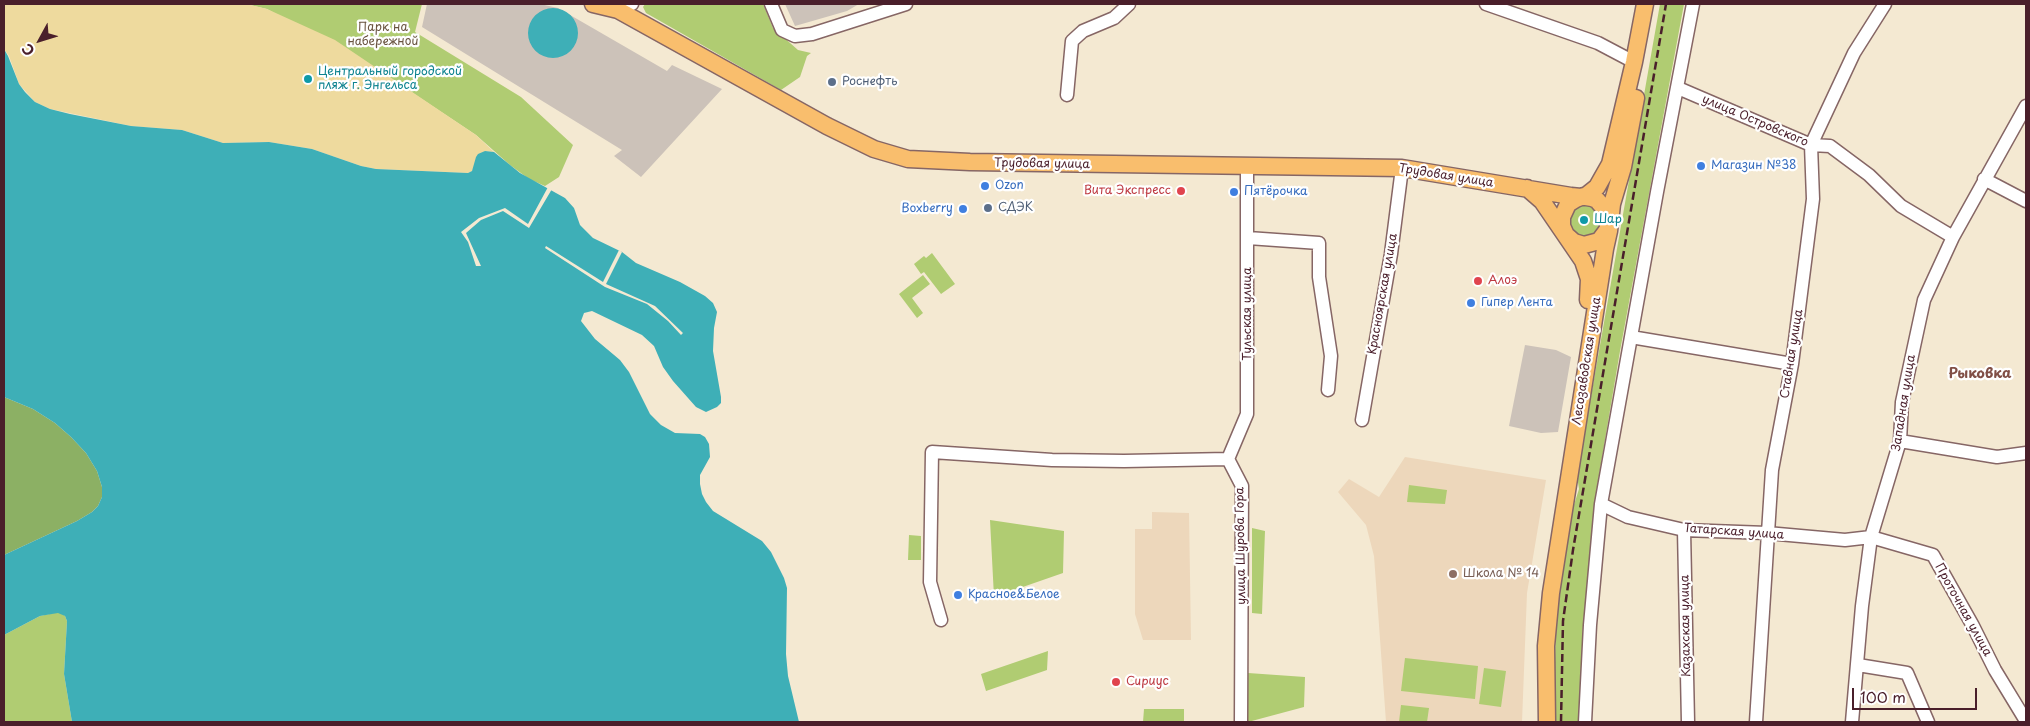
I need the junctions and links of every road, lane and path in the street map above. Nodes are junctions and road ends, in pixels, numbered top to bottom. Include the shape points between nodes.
1 (593, 4) edge
2 (771, 4) edge
3 (906, 4) edge
4 (1129, 4) edge
5 (1486, 4) edge
6 (1645, 4) edge
7 (1654, 4) edge
8 (1693, 4) edge
9 (1885, 4) edge
10 (625, 7) edge
11 (1634, 62) junction
12 (1678, 88) junction
13 (1067, 94) dead end
14 (2026, 106) edge
15 (1811, 145) junction
16 (1247, 166) junction
17 (1402, 168) junction
18 (1984, 179) junction
19 (1527, 188) junction
20 (1581, 198) junction
21 (2026, 201) edge
22 (1609, 224) junction
23 (1566, 235) junction
24 (1953, 237) junction
25 (1248, 238) junction
26 (1631, 337) junction
27 (1792, 364) junction
28 (1328, 390) dead end
29 (1362, 420) dead end
30 (1900, 441) junction
31 (2026, 453) edge
32 (1228, 459) junction
33 (1601, 504) junction
34 (1684, 530) junction
35 (1767, 533) junction
36 (1871, 537) junction
37 (941, 620) dead end
38 (1858, 666) junction
39 (2026, 721) edge
40 (1241, 722) edge
41 (1536, 722) edge
42 (1546, 722) edge
43 (1585, 722) edge
44 (1688, 722) edge
45 (1756, 722) edge
46 (1852, 722) edge
47 (1928, 722) edge

1 - 10 main road, Трудовая улица
2 - 3 street via 782,30 795,36 812,34
4 - 13 street via 1114,18 1084,30 1072,41
5 - 11 street via 1598,43
6 - 11 main road
7 - 22 main road, Лесозаводская улица
8 - 12 street
9 - 15 street, Ставная улица via 1854,53
10 - 16 main road, Трудовая улица via 826,126 874,149 908,159
11 - 20 main road via 1610,164 1597,187
12 - 15 street, улица Островского
12 - 26 street
14 - 18 street, Западная улица
15 - 24 street, улица Островского via 1830,146 1869,175 1901,206
15 - 27 street, Ставная улица via 1813,200
16 - 17 main road, Трудовая улица
16 - 25 street, Тульская улица
17 - 19 main road, Трудовая улица
17 - 29 street, Красноярская улица via 1391,254
18 - 21 street
18 - 24 street, Западная улица
19 - 20 main road, Трудовая улица
19 - 23 main road via 1539,198
20 - 22 main road via 1592,198 1602,203 1608,213
20 - 23 main road via 1568,204 1563,212 1562,226
22 - 23 main road via 1602,238 1589,244 1579,244
22 - 42 main road, Лесозаводская улица via 1551,593 1546,646
23 - 41 main road, Лесозаводская улица via 1586,266 1590,285 1540,592
24 - 30 street, Западная улица via 1924,300 1902,402
25 - 28 street via 1318,243 1319,277 1331,356
25 - 32 street, Тульская улица via 1247,414
26 - 27 street
26 - 33 street
27 - 35 street, Ставная улица via 1772,470
30 - 31 street via 1997,457
30 - 36 street, Западная улица
32 - 37 street via 1052,460 932,452 930,582
32 - 40 street, улица Шурова Гора via 1242,486
33 - 34 street, Татарская улица via 1628,517
33 - 43 street
34 - 35 street, Татарская улица
34 - 44 street, Казахская улица
35 - 36 street, Татарская улица via 1845,540
35 - 45 street, Ставная улица
36 - 38 street, Западная улица
36 - 39 street, Проточная улица via 1933,555
38 - 46 street, Западная улица
38 - 47 street via 1907,673

